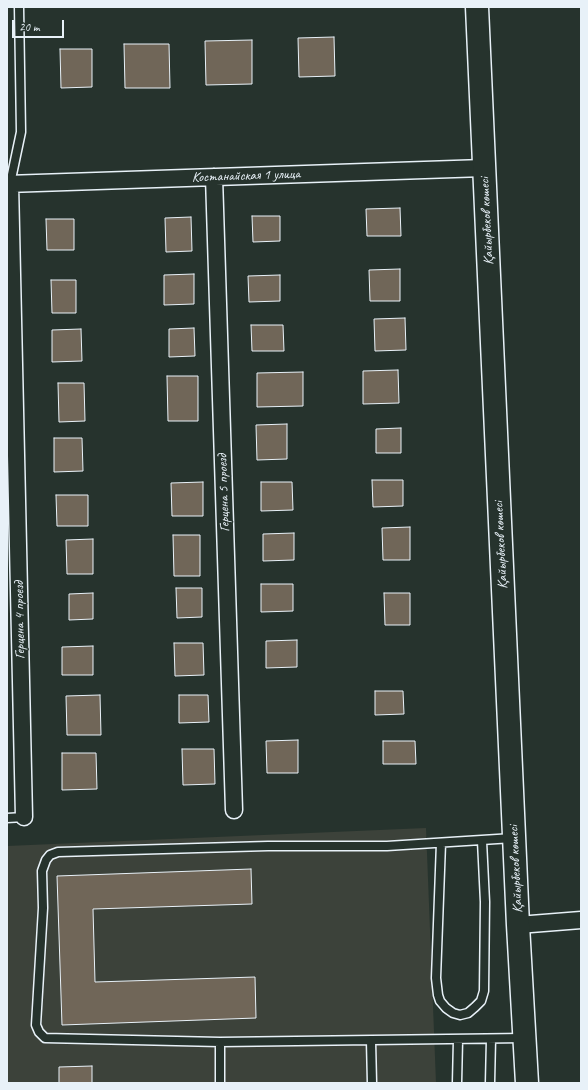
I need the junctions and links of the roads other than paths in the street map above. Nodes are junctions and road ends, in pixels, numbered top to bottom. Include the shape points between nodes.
1 (20, 7) edge
2 (477, 7) edge
3 (484, 168) junction
4 (214, 177) junction
5 (8, 184) edge
6 (234, 810) dead end
7 (24, 817) joint
8 (7, 818) edge
9 (514, 838) junction
10 (482, 841) junction
11 (441, 843) junction
12 (581, 920) edge
13 (518, 925) junction
14 (525, 1038) junction
15 (491, 1039) junction
16 (458, 1040) junction
17 (371, 1041) junction
18 (220, 1042) junction
19 (220, 1083) edge
20 (372, 1083) edge
21 (457, 1083) edge
22 (490, 1083) edge
23 (527, 1083) edge

1 - 5 lane via 22,132
2 - 3 main road, Қайырбеков көшесі
3 - 4 street, Костанайская 1 улица
3 - 9 main road, Қайырбеков көшесі
4 - 5 street, Костанайская 1 улица
4 - 6 street, Герцена 5 проезд
5 - 7 street, Герцена 4 проезд
7 - 8 lane
9 - 10 lane
9 - 13 main road, Қайырбеков көшесі
10 - 11 lane
10 - 11 lane via 485,902 484,991 481,1001 475,1007 468,1013 460,1014 453,1013 440,1001 436,978
11 - 18 lane via 58,852 50,855 42,872 44,908 36,1025 39,1032 45,1038
12 - 13 street
13 - 14 main road, Қайырбеков көшесі
14 - 15 lane
14 - 23 main road, Қайырбеков көшесі
15 - 16 lane
15 - 22 lane
16 - 17 lane
16 - 21 lane
17 - 18 lane
17 - 20 lane
18 - 19 lane

